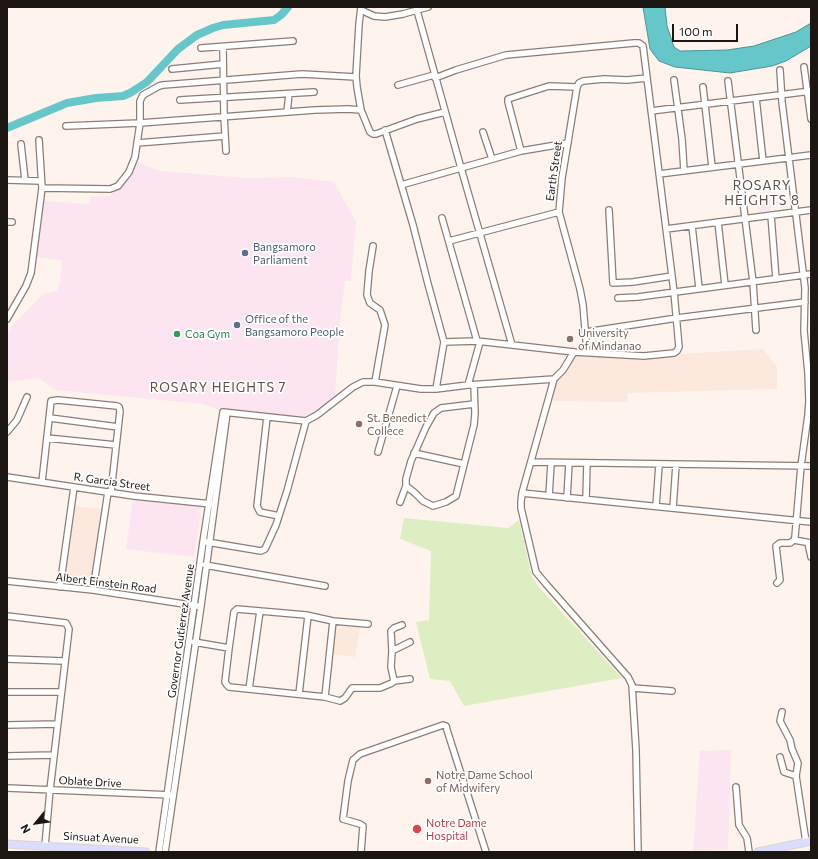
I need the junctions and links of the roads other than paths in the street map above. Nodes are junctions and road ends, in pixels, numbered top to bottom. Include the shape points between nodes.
1 (428, 7) edge
2 (361, 9) edge
3 (417, 9) edge
4 (293, 41) dead end
5 (223, 47) junction
6 (200, 48) dead end
7 (223, 64) junction
8 (804, 67) dead end
9 (172, 68) dead end
10 (780, 70) dead end
11 (435, 76) junction
12 (356, 77) junction
13 (646, 78) junction
14 (223, 80) junction
15 (674, 80) dead end
16 (728, 81) dead end
17 (398, 85) dead end
18 (577, 87) junction
19 (702, 87) dead end
20 (810, 91) edge
21 (314, 92) dead end
22 (289, 94) junction
23 (782, 95) junction
24 (224, 98) junction
25 (756, 98) junction
26 (180, 100) dead end
27 (730, 100) junction
28 (704, 104) junction
29 (677, 107) junction
30 (361, 110) junction
31 (651, 111) junction
32 (288, 112) junction
33 (446, 112) junction
34 (224, 116) junction
35 (811, 119) edge
36 (140, 123) junction
37 (66, 126) dead end
38 (385, 130) junction
39 (483, 132) dead end
40 (225, 136) junction
41 (39, 140) dead end
42 (568, 143) junction
43 (21, 144) dead end
44 (137, 144) junction
45 (226, 151) dead end
46 (521, 151) junction
47 (811, 155) edge
48 (789, 157) junction
49 (492, 159) junction
50 (763, 161) junction
51 (738, 164) junction
52 (712, 167) junction
53 (461, 168) junction
54 (684, 171) junction
55 (659, 174) junction
56 (7, 180) edge
57 (25, 180) junction
58 (41, 181) junction
59 (401, 185) junction
60 (42, 188) junction
61 (609, 210) dead end
62 (811, 210) edge
63 (559, 212) junction
64 (796, 212) junction
65 (770, 215) junction
66 (442, 218) dead end
67 (745, 218) junction
68 (718, 222) junction
69 (692, 226) junction
70 (666, 229) junction
71 (479, 232) junction
72 (449, 241) junction
73 (373, 246) dead end
74 (811, 274) edge
75 (803, 275) junction
76 (672, 276) junction
77 (776, 279) junction
78 (753, 282) junction
79 (725, 285) junction
80 (699, 288) junction
81 (674, 292) junction
82 (618, 298) dead end
83 (807, 305) edge
84 (755, 308) junction
85 (677, 318) junction
86 (7, 319) edge
87 (756, 330) dead end
88 (586, 332) junction
89 (444, 342) junction
90 (478, 342) junction
91 (512, 345) junction
92 (574, 352) junction
93 (587, 352) junction
94 (810, 373) edge
95 (554, 379) junction
96 (375, 382) junction
97 (471, 385) junction
98 (397, 386) junction
99 (436, 389) junction
100 (26, 397) dead end
101 (474, 404) junction
102 (225, 413) junction
103 (267, 417) junction
104 (50, 418) junction
105 (306, 421) junction
106 (118, 427) junction
107 (7, 432) edge
108 (48, 438) junction
109 (116, 445) junction
110 (378, 452) dead end
111 (414, 453) junction
112 (532, 462) junction
113 (551, 463) junction
114 (569, 463) junction
115 (587, 463) junction
116 (464, 464) junction
117 (659, 464) junction
118 (676, 465) junction
119 (801, 466) junction
120 (811, 466) edge
121 (7, 477) edge
122 (42, 482) junction
123 (406, 486) junction
124 (74, 487) junction
125 (109, 492) junction
126 (522, 493) junction
127 (549, 496) junction
128 (567, 498) junction
129 (586, 499) junction
130 (400, 502) dead end
131 (208, 504) junction
132 (215, 505) junction
133 (656, 506) junction
134 (673, 508) junction
135 (278, 516) junction
136 (796, 520) junction
137 (811, 522) edge
138 (794, 540) junction
139 (203, 542) junction
140 (210, 543) junction
141 (810, 543) edge
142 (811, 557) edge
143 (200, 565) junction
144 (207, 566) junction
145 (7, 581) edge
146 (777, 583) dead end
147 (325, 586) dead end
148 (60, 587) junction
149 (94, 590) junction
150 (194, 605) junction
151 (201, 606) junction
152 (260, 611) junction
153 (7, 616) edge
154 (308, 616) junction
155 (333, 621) junction
156 (368, 624) dead end
157 (402, 625) dead end
158 (190, 641) junction
159 (410, 642) dead end
160 (196, 643) junction
161 (229, 648) junction
162 (392, 651) junction
163 (7, 660) edge
164 (64, 661) junction
165 (410, 679) dead end
166 (394, 681) junction
167 (633, 688) junction
168 (249, 689) junction
169 (672, 691) dead end
170 (7, 692) edge
171 (61, 692) junction
172 (299, 694) junction
173 (325, 697) junction
174 (782, 712) dead end
175 (57, 724) junction
176 (7, 725) edge
177 (54, 755) junction
178 (7, 756) edge
179 (780, 757) dead end
180 (796, 776) junction
181 (736, 787) dead end
182 (7, 788) edge
183 (50, 790) junction
184 (170, 795) junction
185 (808, 842) edge
186 (7, 844) edge
187 (45, 846) junction
188 (146, 852) edge
189 (159, 852) edge
190 (165, 852) edge
191 (361, 852) edge
192 (486, 852) edge
193 (638, 852) edge
194 (749, 852) edge
195 (758, 852) edge

1 - 3 street
2 - 3 street via 382,18
2 - 12 street
3 - 11 street
4 - 5 street
5 - 6 street
5 - 7 street
7 - 9 street
7 - 14 street
8 - 20 street
10 - 23 street
11 - 13 street via 506,55 634,43 642,44 644,48
11 - 17 street
11 - 33 street
12 - 14 street via 302,74
12 - 30 street
13 - 18 street via 593,80 581,82
13 - 31 street
14 - 24 street
14 - 36 street via 159,86 141,98
15 - 29 street
16 - 27 street
18 - 42 street, Earth Street
18 - 46 street via 549,86 508,99
19 - 28 street
20 - 23 street
20 - 35 street
21 - 22 street
22 - 24 street
22 - 32 street
23 - 25 street
23 - 48 street
24 - 26 street
24 - 34 street
25 - 27 street
25 - 50 street
27 - 28 street
27 - 51 street
28 - 29 street
28 - 52 street
29 - 31 street
29 - 54 street
30 - 32 street
30 - 38 street via 372,133
31 - 55 street
32 - 34 street
33 - 38 street
33 - 53 street
34 - 36 street
34 - 40 street
36 - 37 street
36 - 44 street
38 - 59 street
39 - 49 street
40 - 44 street
40 - 45 street
41 - 58 street
42 - 46 street
42 - 63 street, Earth Street
43 - 57 street
44 - 60 street via 132,166 115,188
46 - 49 street
47 - 48 street
48 - 50 street
48 - 64 street
49 - 53 street
50 - 51 street
51 - 52 street
51 - 67 street
52 - 54 street
53 - 59 street
53 - 71 street
54 - 55 street
55 - 70 street
56 - 57 street
57 - 58 street
58 - 60 street
59 - 89 street
60 - 86 street via 31,273
61 - 76 street via 613,283
62 - 64 street
63 - 71 street
63 - 88 street, Earth Street via 580,289
64 - 65 street
64 - 75 street
65 - 67 street
65 - 77 street
66 - 72 street
67 - 68 street
67 - 78 street
68 - 69 street
68 - 79 street
69 - 70 street
69 - 80 street
70 - 76 street
71 - 72 street
71 - 91 street
72 - 90 street
73 - 96 street via 367,295 370,303 380,310 385,325
74 - 75 street
75 - 77 street
75 - 83 street
76 - 81 street
77 - 78 street
78 - 79 street
78 - 84 street
79 - 80 street
80 - 81 street
81 - 82 street
81 - 85 street
83 - 84 street
83 - 94 street via 804,331
84 - 85 street
84 - 87 street
85 - 88 street
85 - 93 street via 678,351 644,356
88 - 93 street, Earth Street
89 - 90 street
89 - 99 street
90 - 91 street
90 - 97 street
91 - 92 street
92 - 93 street
92 - 95 street
94 - 119 street via 808,415
95 - 97 street
95 - 112 street
96 - 98 street
96 - 105 street via 358,384
97 - 99 street
97 - 101 street
98 - 99 street
98 - 110 street
100 - 107 street via 17,420
101 - 111 street via 438,410 428,423
101 - 116 street via 474,425
102 - 103 street
102 - 131 street, Governor Gutierrez Avenue
102 - 132 street, Governor Gutierrez Avenue
103 - 105 street
103 - 135 street via 257,507 260,512
104 - 106 street
104 - 106 street via 50,402 53,400 117,406 120,409
104 - 108 street
105 - 135 street
106 - 109 street
108 - 109 street
108 - 122 street
109 - 125 street
111 - 116 street
111 - 123 street
112 - 113 street
112 - 126 street
113 - 114 street
113 - 127 street
114 - 115 street
114 - 128 street
115 - 117 street
115 - 129 street
116 - 123 street via 456,496 441,504 427,504
117 - 118 street
117 - 133 street
118 - 119 street
118 - 134 street
119 - 120 street
119 - 136 street
121 - 122 street, R. Garcia Street
122 - 124 street, R. Garcia Street
123 - 130 street
124 - 125 street, R. Garcia Street
124 - 148 street
125 - 131 street, R. Garcia Street
125 - 149 street
126 - 127 street
126 - 167 street via 521,508 536,572 628,677
127 - 128 street
128 - 129 street
129 - 133 street
131 - 132 street, R. Garcia Street
131 - 139 street, Governor Gutierrez Avenue
132 - 140 street, Governor Gutierrez Avenue
133 - 134 street
134 - 136 street
135 - 140 street via 263,550
136 - 137 street
136 - 138 street
138 - 141 street
138 - 146 street via 778,544 776,547 780,580
139 - 140 street
139 - 143 street, Governor Gutierrez Avenue
140 - 144 street, Governor Gutierrez Avenue
141 - 142 street
143 - 144 street
143 - 150 street, Governor Gutierrez Avenue
144 - 147 street
144 - 151 street, Governor Gutierrez Avenue
145 - 148 street, Albert Einstein Road
148 - 149 street, Albert Einstein Road
149 - 150 street, Albert Einstein Road
150 - 151 street, Albert Einstein Road
150 - 158 street, Governor Gutierrez Avenue
151 - 160 street, Governor Gutierrez Avenue
152 - 154 street
152 - 161 street via 235,610
152 - 168 street
153 - 164 street via 67,624 69,633
154 - 155 street
154 - 172 street
155 - 156 street
155 - 173 street
157 - 162 street via 392,631
158 - 160 street
158 - 184 street, Governor Gutierrez Avenue
159 - 162 street
160 - 161 street
160 - 184 street, Governor Gutierrez Avenue
161 - 168 street via 225,683 230,687
162 - 166 street via 391,667
163 - 164 street
164 - 171 street
165 - 166 street
166 - 173 street via 380,688 352,688 341,700
167 - 169 street
167 - 193 street
168 - 172 street
170 - 171 street
171 - 175 street
172 - 173 street
174 - 180 street via 780,721 798,763
175 - 176 street
175 - 177 street
177 - 178 street
177 - 183 street
179 - 180 street via 784,772
180 - 185 street
181 - 194 street via 739,825 747,838
182 - 183 street, Oblate Drive
183 - 184 street, Oblate Drive
183 - 187 street
184 - 189 street, Governor Gutierrez Avenue
184 - 190 street, Governor Gutierrez Avenue
185 - 195 main road
186 - 187 main road, Sinsuat Avenue
187 - 188 main road, Sinsuat Avenue
191 - 192 street via 362,826 343,819 353,760 360,754 443,725 447,728

